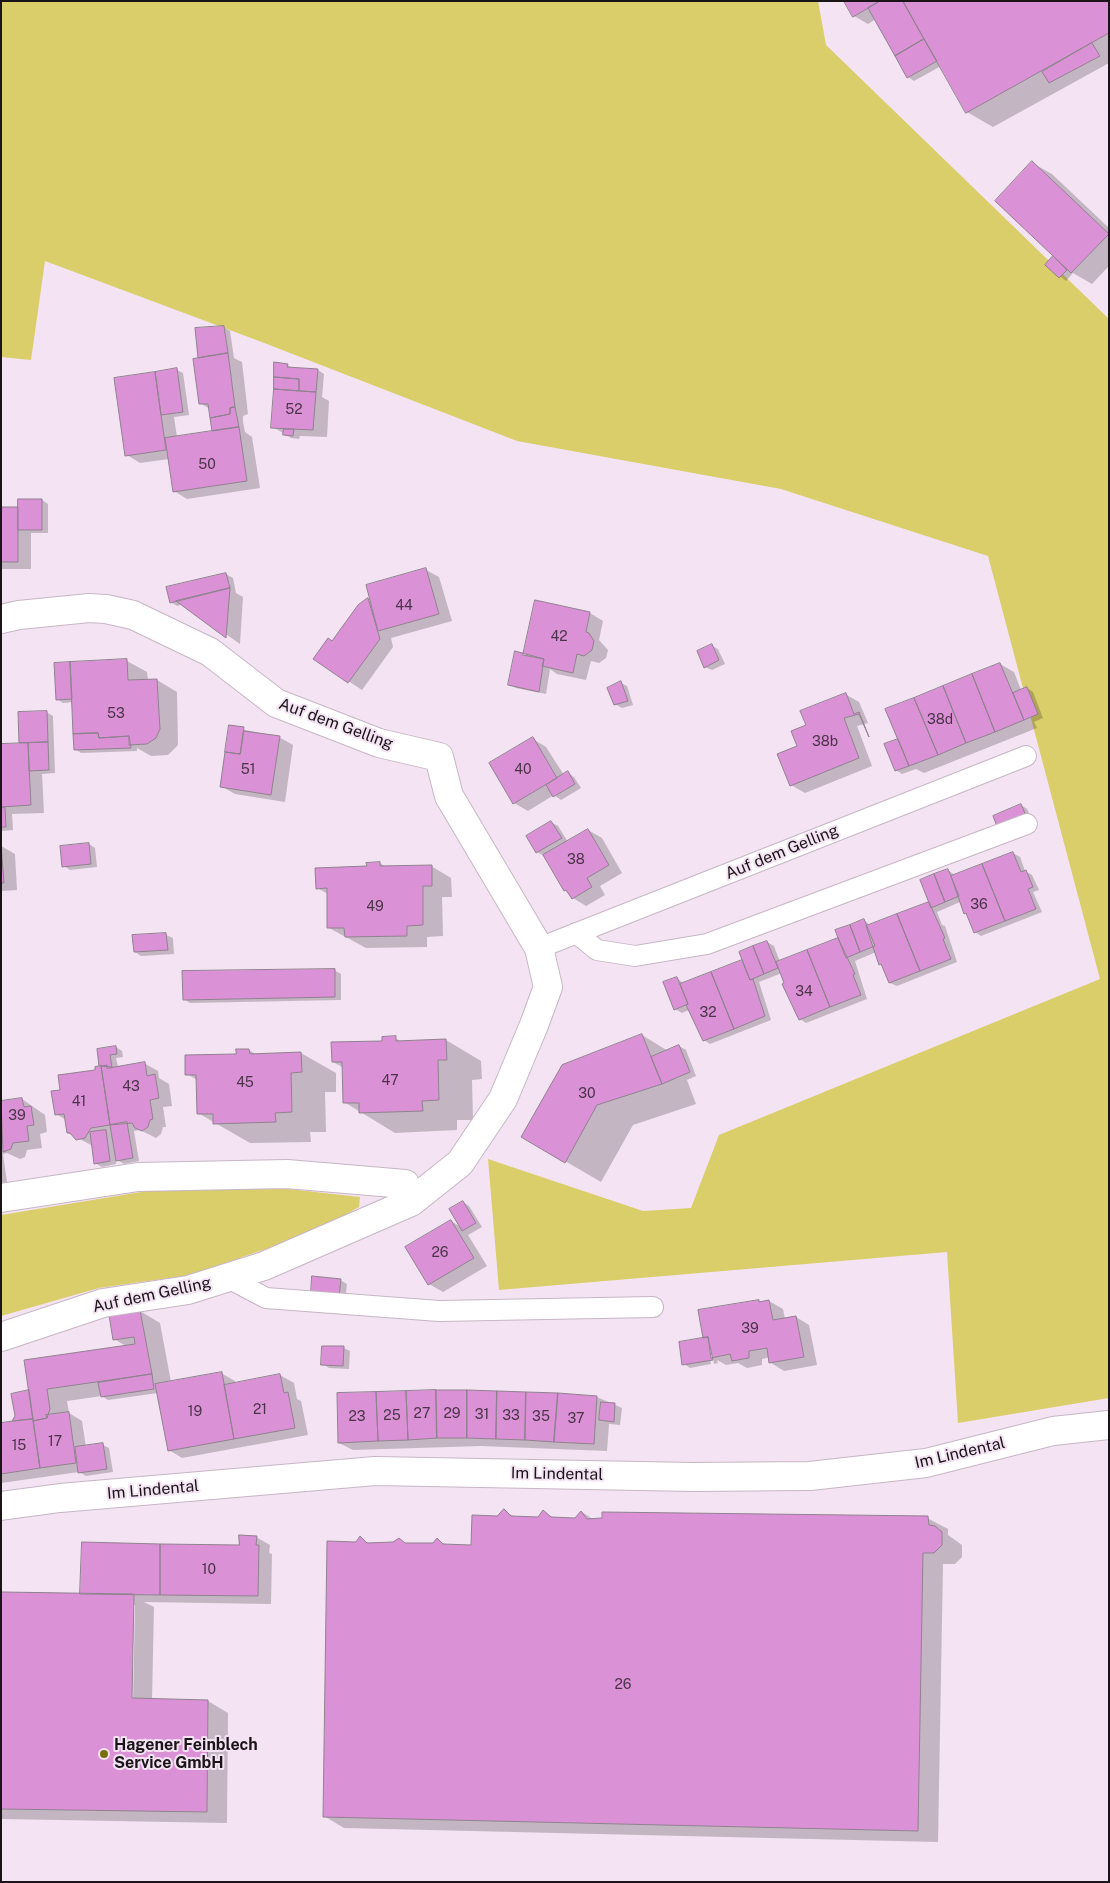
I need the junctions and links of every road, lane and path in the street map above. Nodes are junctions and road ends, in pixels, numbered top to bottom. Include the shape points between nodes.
1 (1, 619) edge
2 (1026, 756) dead end
3 (1027, 824) dead end
4 (576, 933) junction
5 (539, 948) junction
6 (1, 1198) edge
7 (411, 1202) junction
8 (228, 1278) junction
9 (653, 1307) dead end
10 (1, 1337) edge
11 (1109, 1425) edge
12 (1, 1506) edge

1 - 5 street, Auf dem Gelling via 71,610 106,609 133,615 210,652 276,703 379,743 439,757 449,796
2 - 4 lane, Auf dem Gelling
3 - 4 lane via 707,944 635,956 597,950
4 - 5 lane, Auf dem Gelling
5 - 7 street, Auf dem Gelling via 548,987 503,1099 460,1163
6 - 7 street via 138,1177 287,1174 405,1184
7 - 8 street, Auf dem Gelling via 264,1266
8 - 9 lane via 266,1298 439,1311
8 - 10 street, Auf dem Gelling via 188,1290 102,1303
11 - 12 street, Im Lindental via 1053,1431 926,1463 810,1476 375,1471

